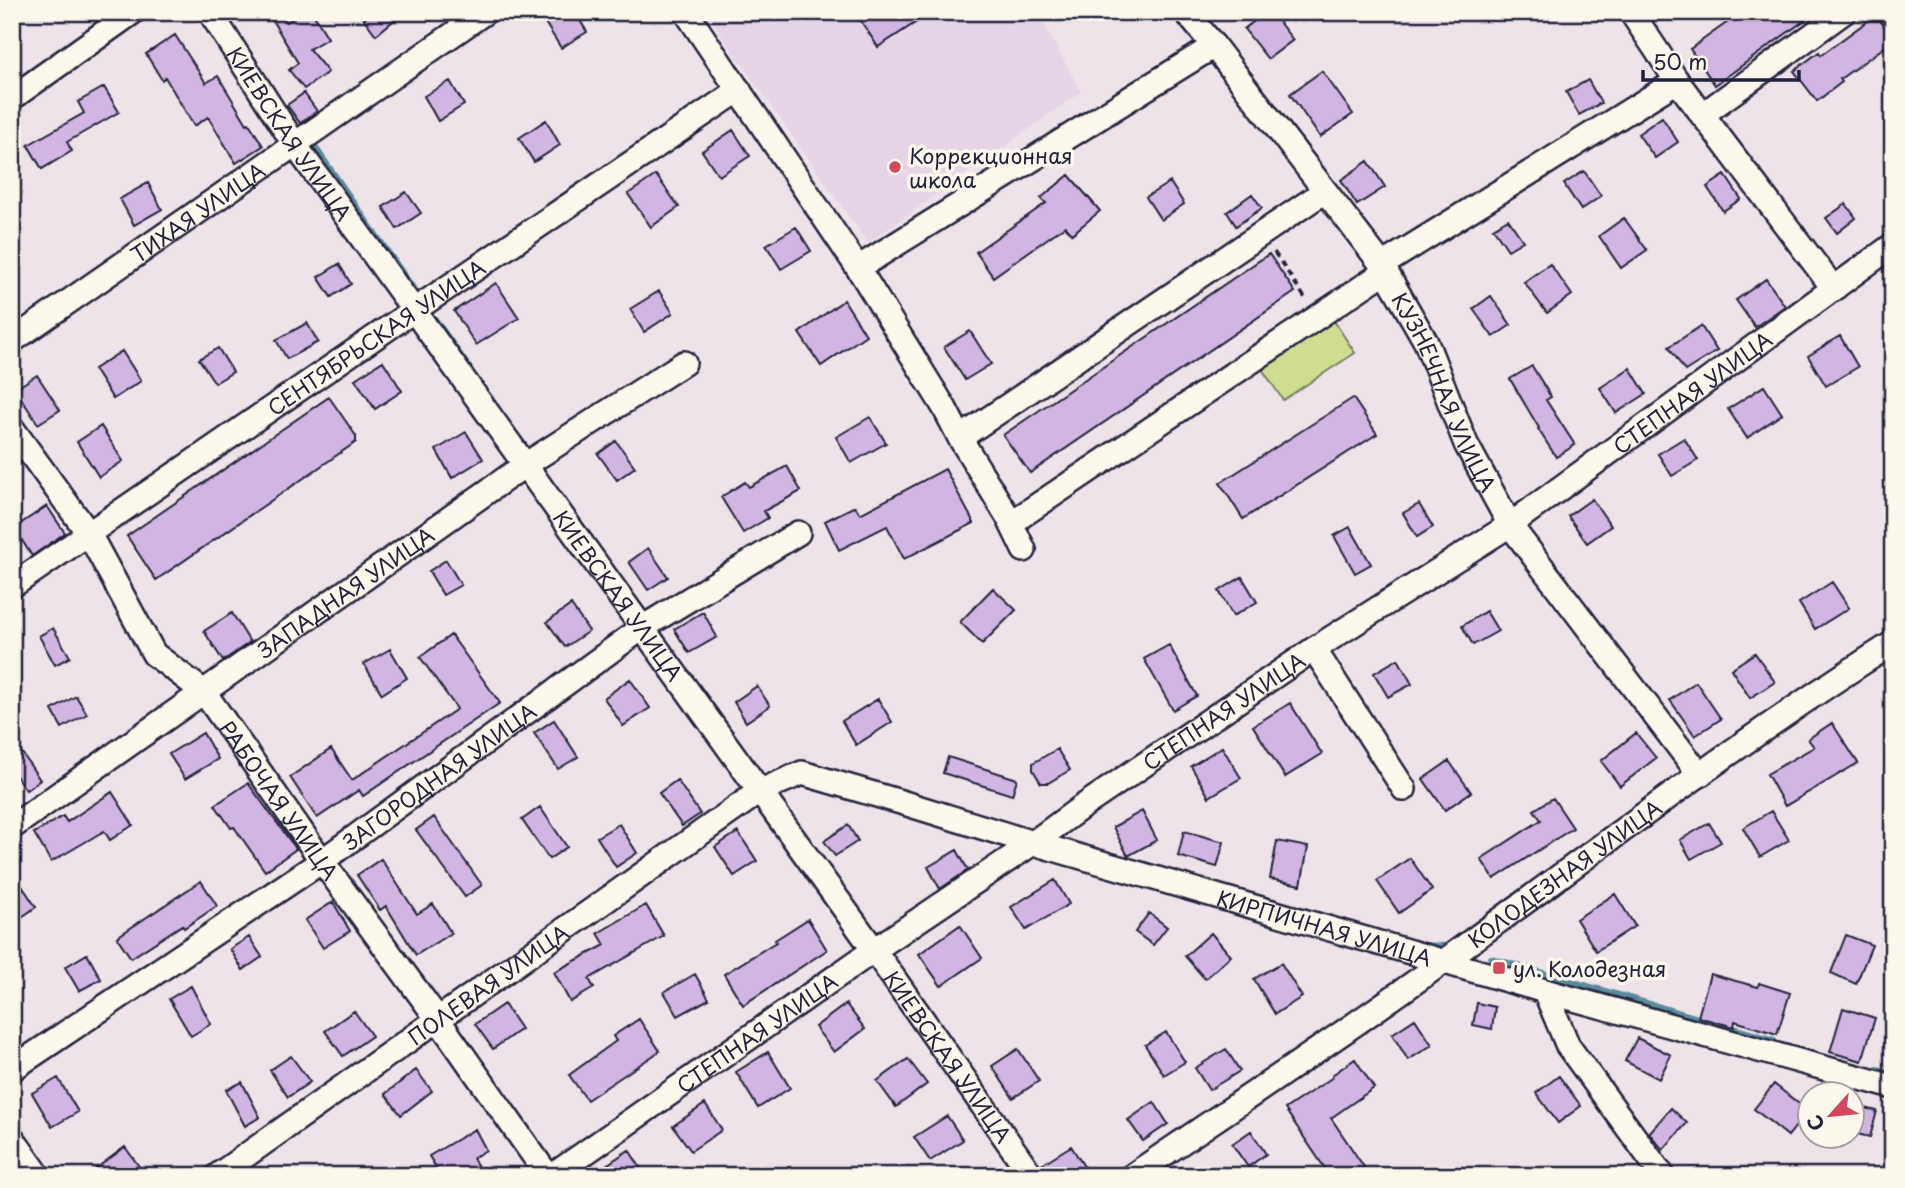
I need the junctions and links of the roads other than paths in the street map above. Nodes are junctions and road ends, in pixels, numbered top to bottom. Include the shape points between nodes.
1 (133, 12) edge
2 (210, 12) edge
3 (485, 12) edge
4 (686, 12) edge
5 (1186, 12) edge
6 (1631, 12) edge
7 (1844, 12) edge
8 (1214, 46) junction
9 (1677, 81) junction
10 (739, 90) junction
11 (12, 98) edge
12 (1702, 115) junction
13 (295, 145) junction
14 (1325, 191) junction
15 (1893, 245) edge
16 (858, 268) junction
17 (1384, 268) junction
18 (1834, 289) junction
19 (413, 311) junction
20 (12, 341) edge
21 (684, 363) dead end
22 (12, 428) edge
23 (960, 438) junction
24 (524, 465) junction
25 (1011, 523) junction
26 (1510, 525) junction
27 (798, 533) dead end
28 (89, 534) junction
29 (1024, 550) dead end
30 (12, 586) edge
31 (642, 628) junction
32 (1893, 643) edge
33 (1314, 649) junction
34 (204, 692) junction
35 (1700, 775) junction
36 (1404, 789) dead end
37 (760, 791) junction
38 (12, 827) edge
39 (1033, 843) junction
40 (322, 861) junction
41 (874, 950) junction
42 (1444, 962) junction
43 (1545, 991) junction
44 (437, 1018) junction
45 (12, 1069) edge
46 (1893, 1087) edge
47 (12, 1138) edge
48 (39, 1176) edge
49 (217, 1176) edge
50 (550, 1176) edge
51 (1032, 1176) edge
52 (1132, 1176) edge
53 (1663, 1176) edge

1 - 11 street
2 - 13 street, КИЕВСКАЯ УЛИЦА
3 - 13 street, ТИХАЯ УЛИЦА
4 - 10 street
5 - 8 street, КУЗНЕЧНАЯ УЛИЦА
6 - 9 street
7 - 12 street
8 - 14 street, КУЗНЕЧНАЯ УЛИЦА
8 - 16 street
9 - 12 street
9 - 17 street
10 - 16 street
10 - 19 street, СЕНТЯБРЬСКАЯ УЛИЦА
12 - 18 street
13 - 19 street, КИЕВСКАЯ УЛИЦА
13 - 20 street, ТИХАЯ УЛИЦА
14 - 17 street, КУЗНЕЧНАЯ УЛИЦА
14 - 23 street
15 - 18 street, СТЕПНАЯ УЛИЦА
16 - 23 street
17 - 25 street
17 - 26 street, КУЗНЕЧНАЯ УЛИЦА via 1426,342 1466,443
18 - 26 street, СТЕПНАЯ УЛИЦА
19 - 24 street, КИЕВСКАЯ УЛИЦА
19 - 28 street, СЕНТЯБРЬСКАЯ УЛИЦА
21 - 24 street, ЗАПАДНАЯ УЛИЦА
22 - 28 street, РАБОЧАЯ УЛИЦА
23 - 25 street
24 - 31 street, КИЕВСКАЯ УЛИЦА
24 - 34 street, ЗАПАДНАЯ УЛИЦА
25 - 29 street
26 - 33 street, СТЕПНАЯ УЛИЦА
26 - 35 street, КУЗНЕЧНАЯ УЛИЦА
27 - 31 street, ЗАГОРОДНАЯ УЛИЦА
28 - 30 street, СЕНТЯБРЬСКАЯ УЛИЦА
28 - 34 street, РАБОЧАЯ УЛИЦА via 154,654
31 - 37 street, КИЕВСКАЯ УЛИЦА
31 - 40 street, ЗАГОРОДНАЯ УЛИЦА
32 - 35 street, КОЛОДЕЗНАЯ УЛИЦА
33 - 36 street
33 - 39 street, СТЕПНАЯ УЛИЦА
34 - 38 street, ЗАПАДНАЯ УЛИЦА
34 - 40 street, РАБОЧАЯ УЛИЦА
35 - 42 street, КОЛОДЕЗНАЯ УЛИЦА
37 - 39 street, КИРПИЧНАЯ УЛИЦА via 802,773
37 - 41 street, КИЕВСКАЯ УЛИЦА
37 - 44 street, ПОЛЕВАЯ УЛИЦА
39 - 41 street, СТЕПНАЯ УЛИЦА
39 - 42 street, КИРПИЧНАЯ УЛИЦА
40 - 44 street, РАБОЧАЯ УЛИЦА
40 - 45 street, ЗАГОРОДНАЯ УЛИЦА
41 - 50 street, СТЕПНАЯ УЛИЦА
41 - 51 street, КИЕВСКАЯ УЛИЦА
42 - 43 street, КИРПИЧНАЯ УЛИЦА
42 - 52 street, КОЛОДЕЗНАЯ УЛИЦА
43 - 46 street, КИРПИЧНАЯ УЛИЦА
43 - 53 street via 1567,1046
44 - 49 street, ПОЛЕВАЯ УЛИЦА
44 - 50 street, РАБОЧАЯ УЛИЦА
47 - 48 street

